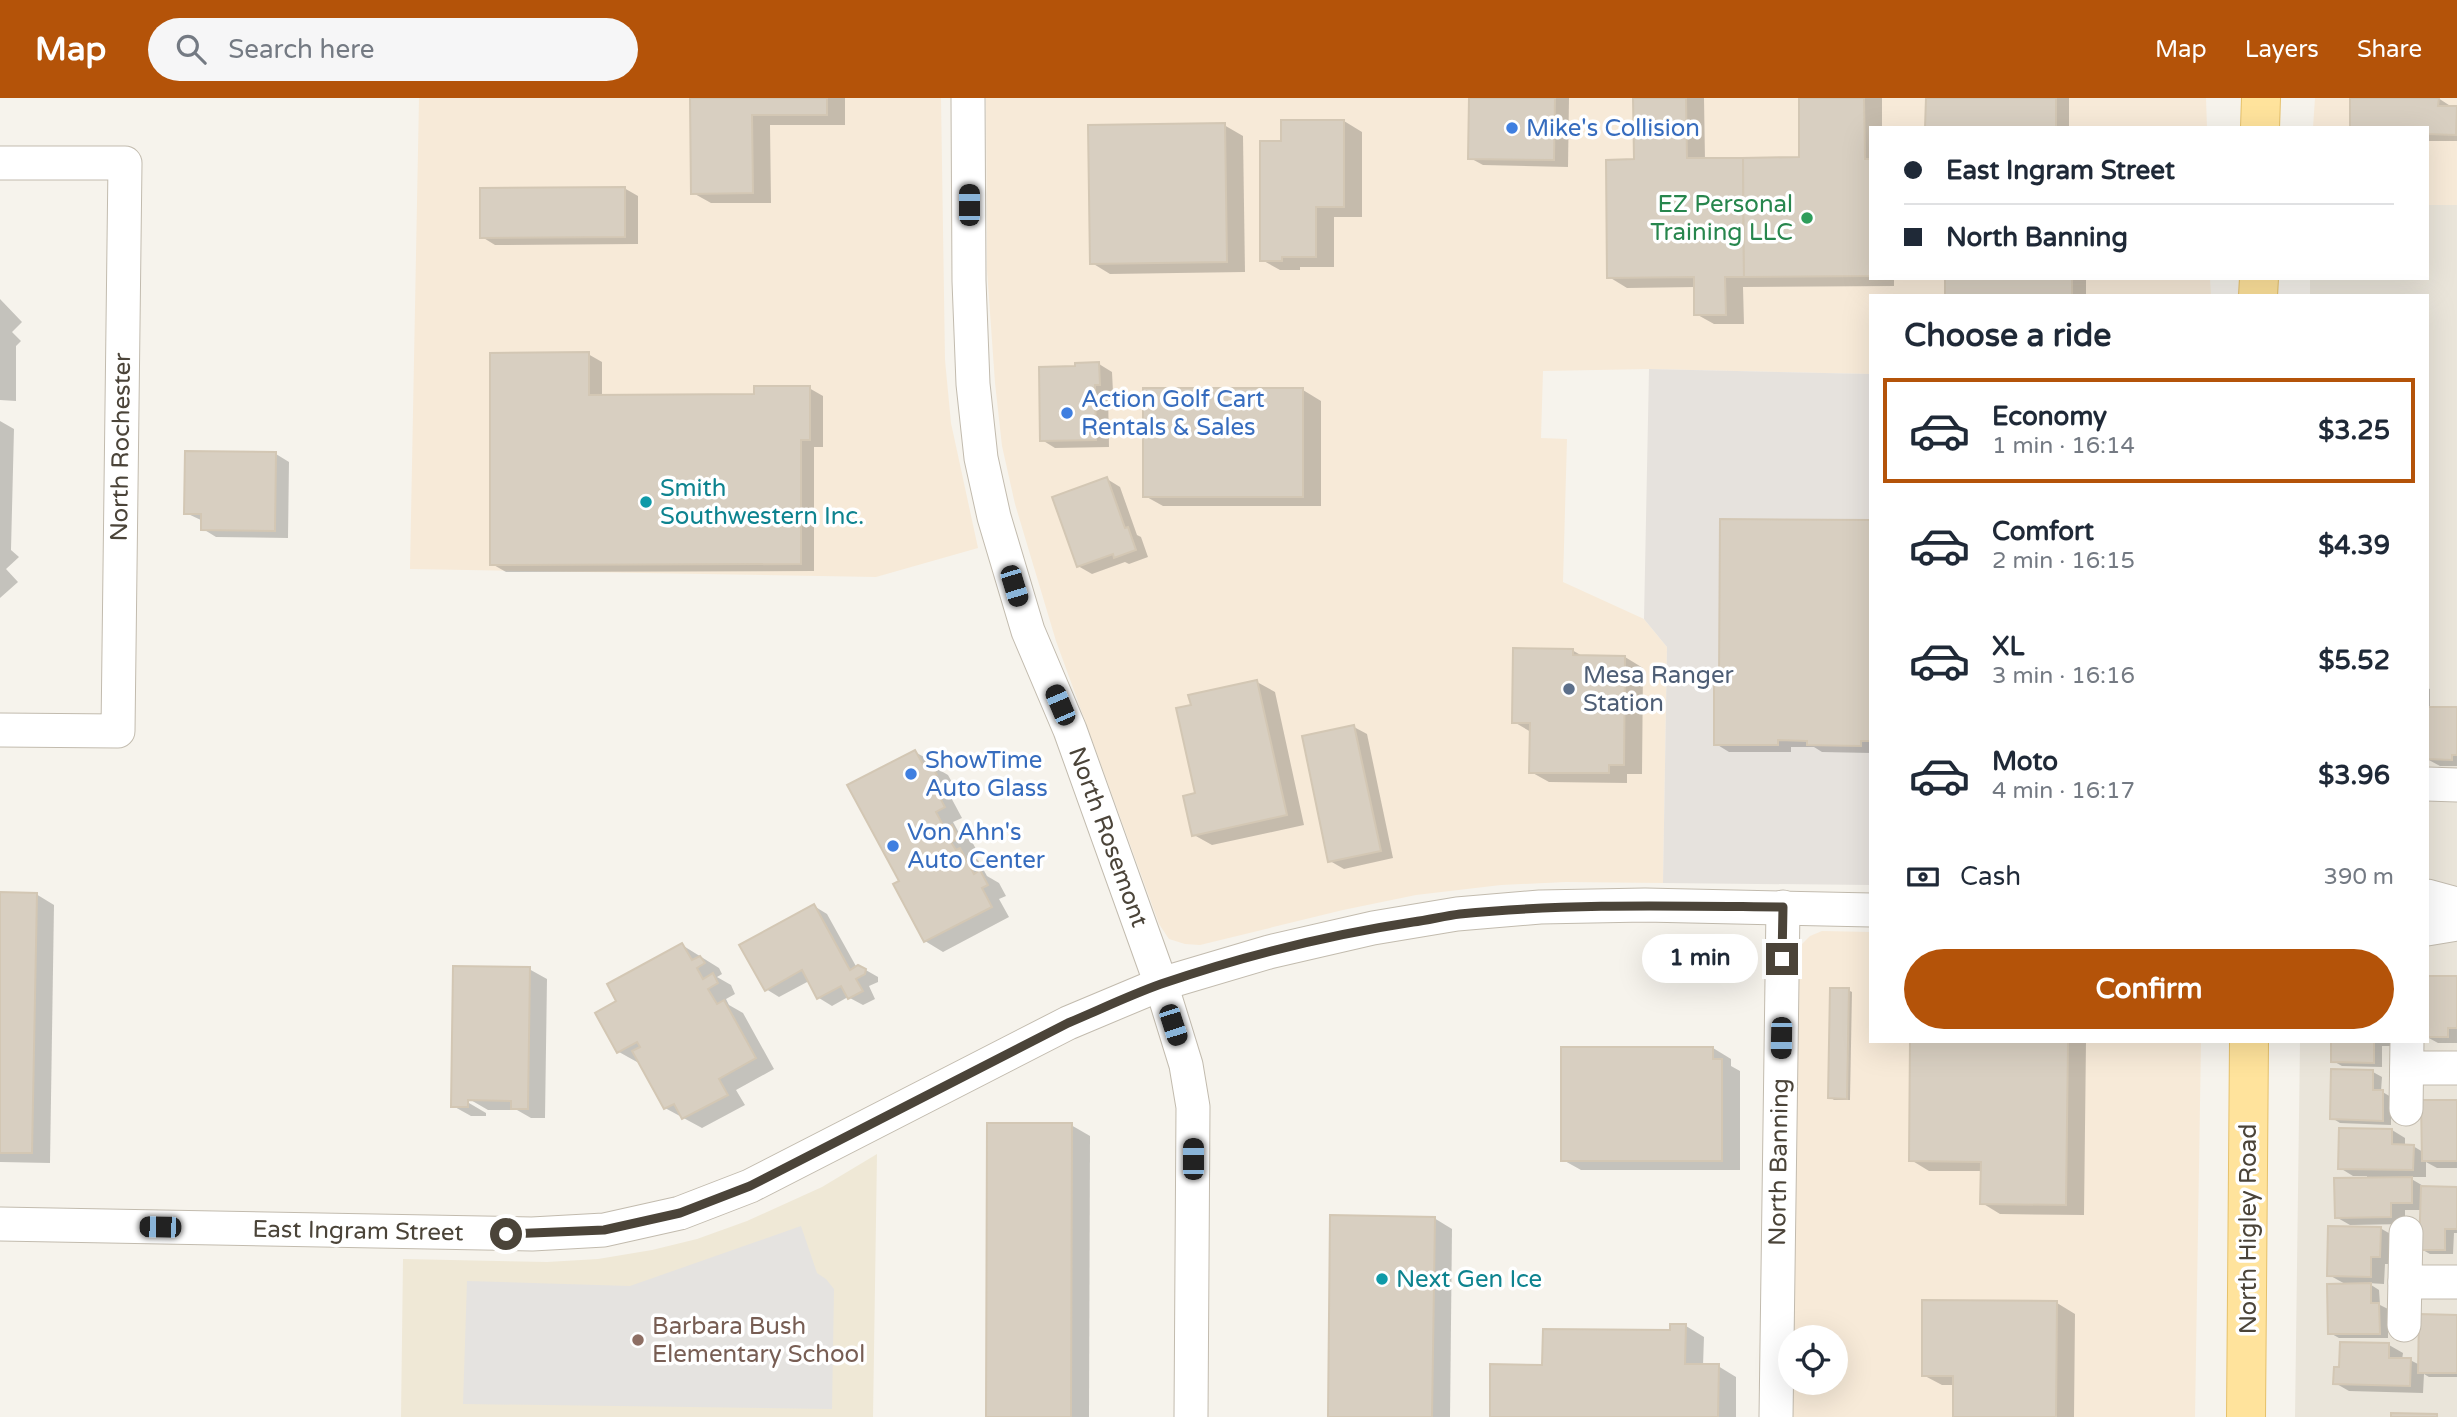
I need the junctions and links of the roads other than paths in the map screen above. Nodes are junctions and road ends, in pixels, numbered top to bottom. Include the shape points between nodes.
1 (968, 98) edge
2 (2261, 98) edge
3 (2260, 126) edge
4 (0, 163) edge
5 (0, 730) edge
6 (2429, 784) edge
7 (2457, 785) edge
8 (2429, 897) edge
9 (2457, 904) edge
10 (1783, 907) junction
11 (1869, 910) edge
12 (2457, 924) edge
13 (2429, 929) edge
14 (1161, 985) junction
15 (2249, 1043) edge
16 (2407, 1054) edge
17 (2457, 1068) edge
18 (2406, 1109) dead end
19 (0, 1224) edge
20 (2406, 1233) dead end
21 (2405, 1282) junction
22 (2457, 1282) edge
23 (2404, 1325) dead end
24 (1191, 1417) edge
25 (1776, 1417) edge
26 (2246, 1417) edge

1 - 14 street, North Rosemont via 969,281 981,458 1028,631 1070,730
2 - 3 main road
4 - 5 street, North Rochester via 125,163 118,731
6 - 7 street
8 - 9 street
10 - 11 street, East Ingram Street
10 - 14 street, East Ingram Street via 1636,905 1457,915 1269,952
10 - 25 street, North Banning
12 - 13 street
14 - 19 street, East Ingram Street via 1068,1023 750,1186 680,1213 604,1230 532,1234
14 - 24 street, North Rosemont via 1194,1107
15 - 26 main road, North Higley Road
16 - 17 street
16 - 18 street
20 - 21 street
21 - 22 street
21 - 23 street

